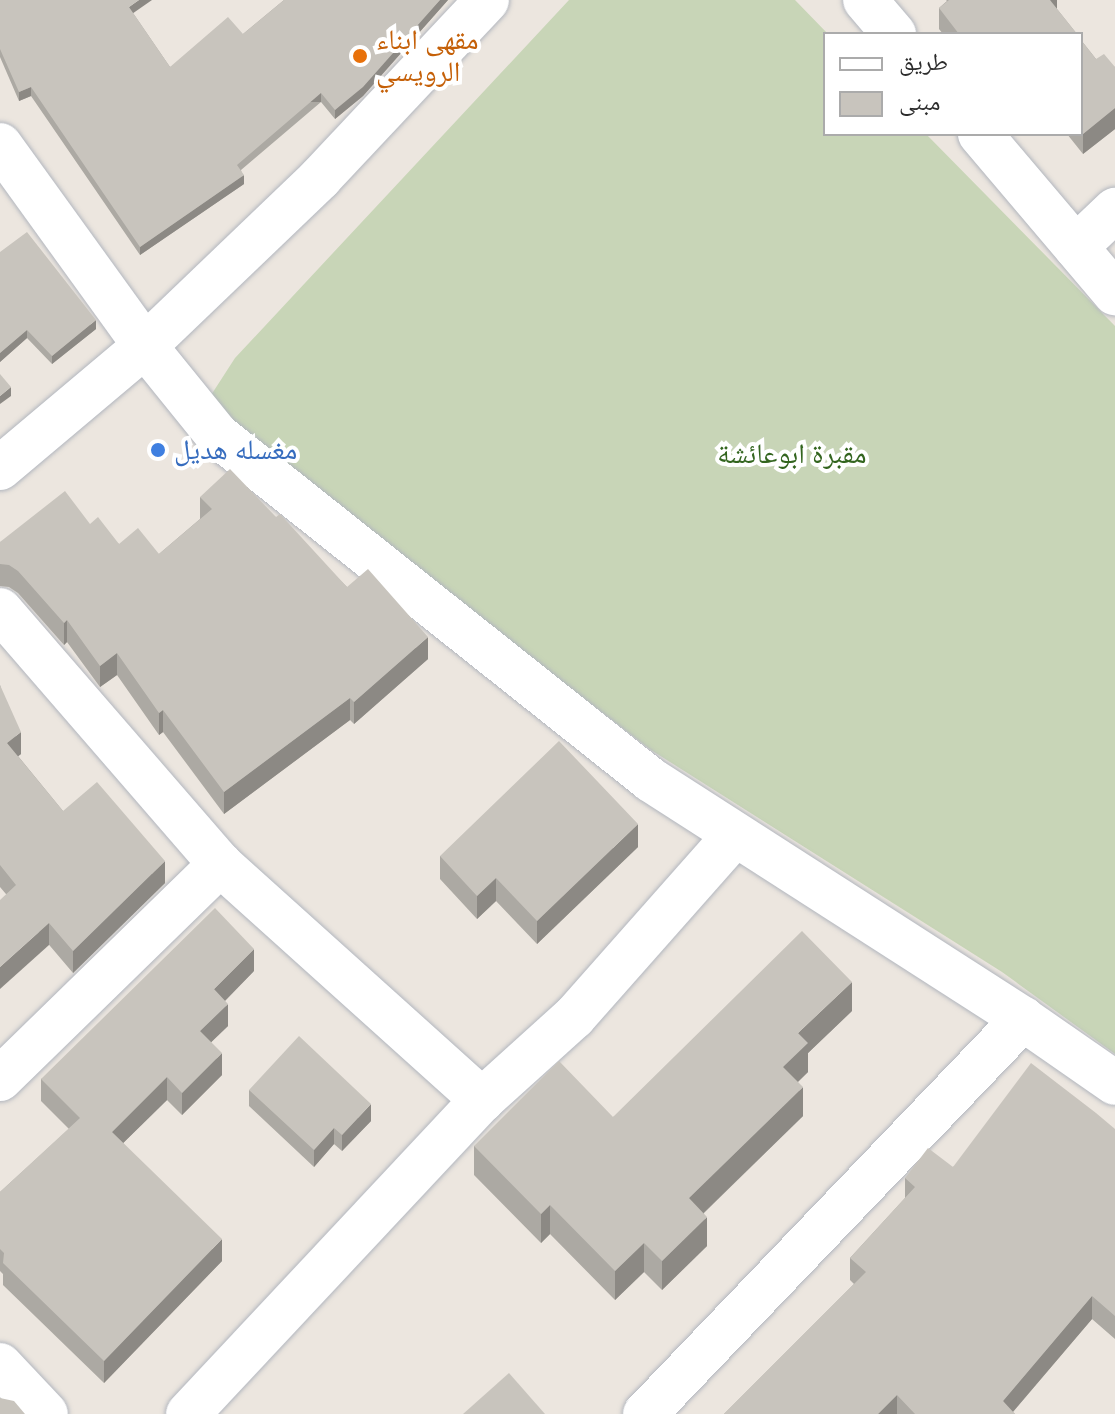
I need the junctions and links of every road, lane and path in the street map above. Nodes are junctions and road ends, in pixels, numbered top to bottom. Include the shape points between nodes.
1 (487, 0) edge
2 (865, 0) edge
3 (892, 32) edge
4 (982, 136) edge
5 (0, 145) edge
6 (1115, 210) edge
7 (1076, 247) junction
8 (1115, 293) edge
9 (145, 346) junction
10 (0, 468) edge
11 (0, 610) edge
12 (735, 835) junction
13 (220, 864) junction
14 (1023, 1019) junction
15 (0, 1079) edge
16 (1115, 1083) edge
17 (482, 1100) junction
18 (0, 1365) edge
19 (46, 1414) edge
20 (188, 1414) edge
21 (645, 1414) edge

1 - 9 street via 320,178
2 - 3 street
4 - 7 street
5 - 9 street
6 - 7 street
7 - 8 street
9 - 10 street
9 - 12 street via 217,435 651,780
11 - 13 street
12 - 14 street
12 - 17 street via 574,1017
13 - 15 street
13 - 17 street
14 - 16 street
14 - 21 street
17 - 20 street
18 - 19 street

